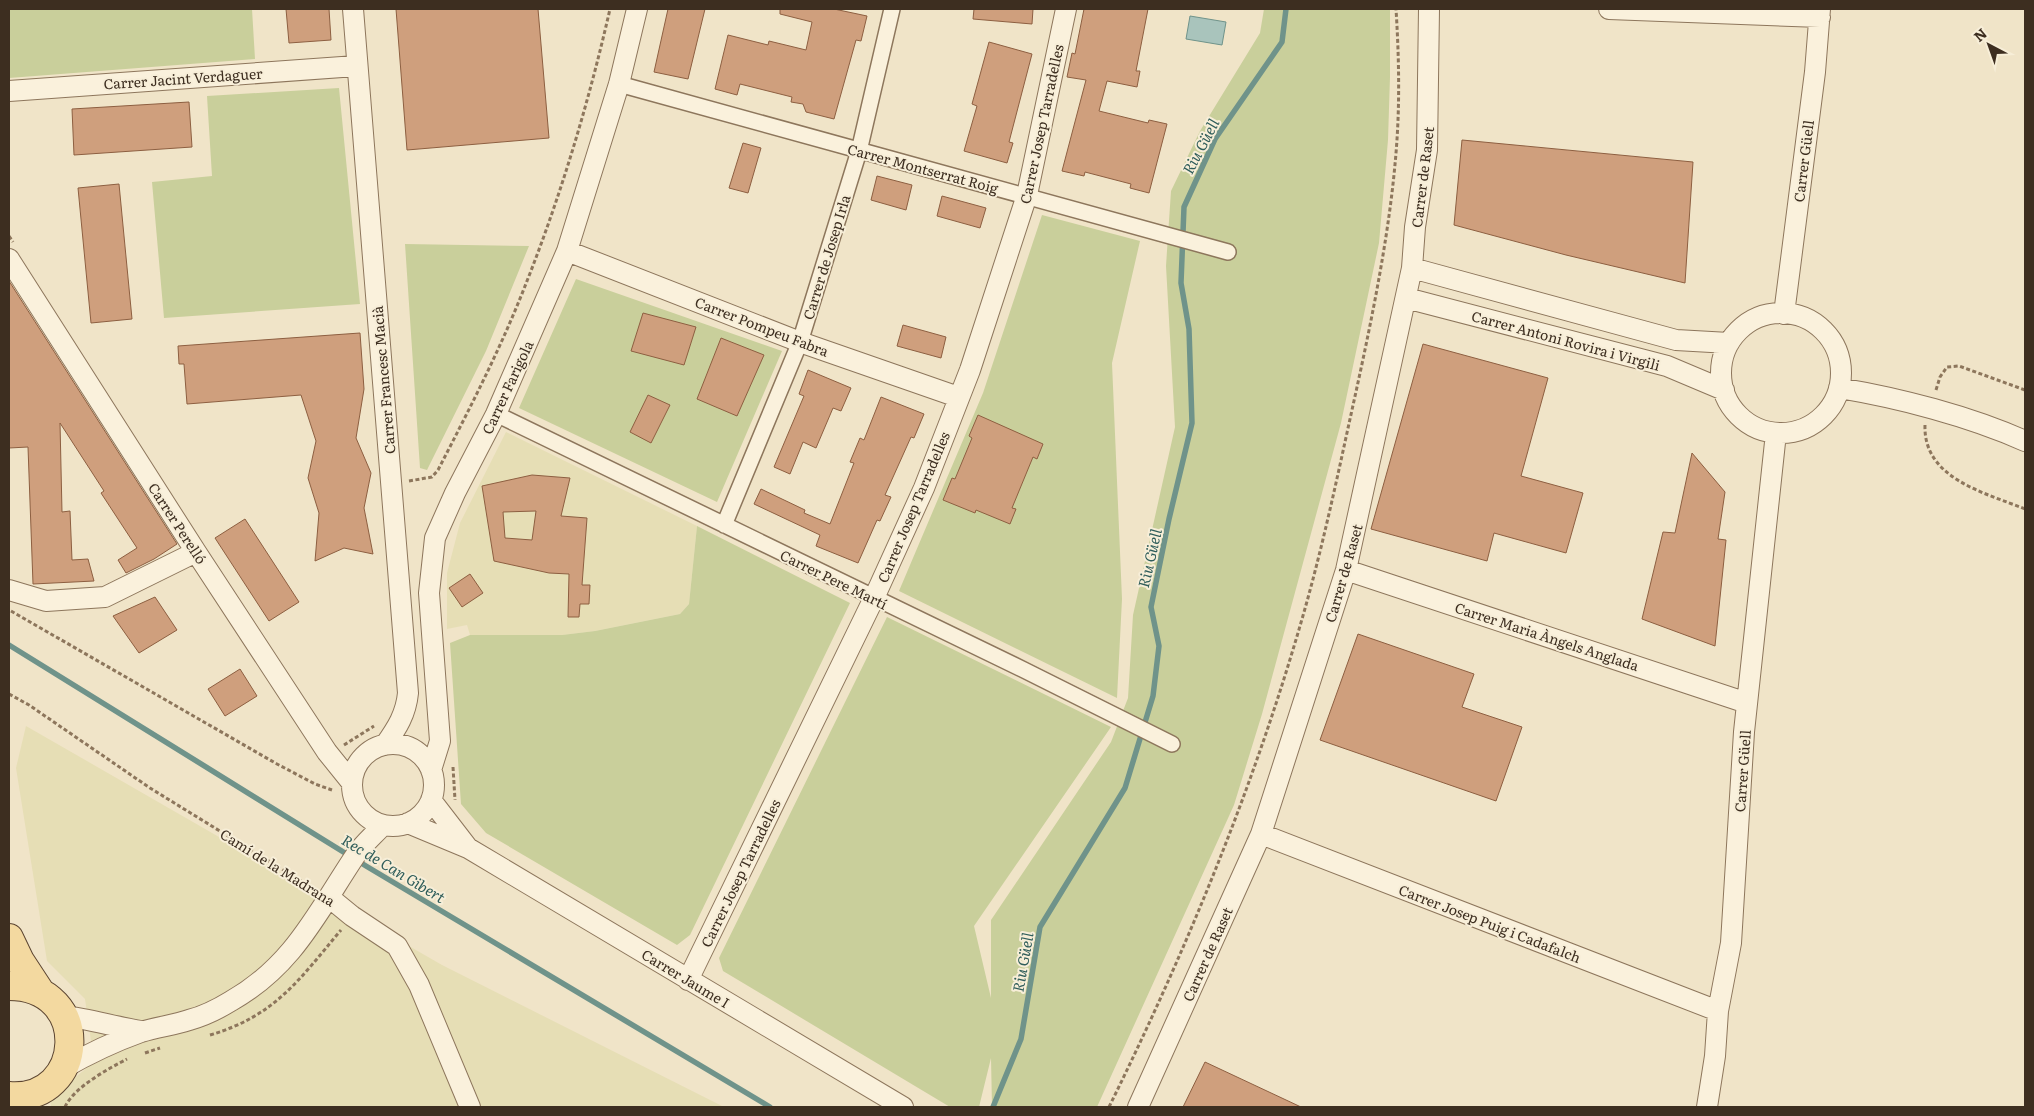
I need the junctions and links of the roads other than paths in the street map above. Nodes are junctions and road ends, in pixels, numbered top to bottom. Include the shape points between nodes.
1 (353, 9) edge
2 (636, 9) edge
3 (892, 9) edge
4 (1066, 9) edge
5 (1429, 9) edge
6 (1609, 9) edge
7 (1820, 13) edge
8 (356, 66) junction
9 (619, 84) junction
10 (9, 91) edge
11 (859, 151) junction
12 (1027, 195) junction
13 (567, 252) junction
14 (1228, 252) dead end
15 (9, 259) edge
16 (1412, 268) junction
17 (1406, 298) junction
18 (1784, 314) junction
19 (800, 342) junction
20 (1729, 343) junction
21 (1839, 388) junction
22 (1724, 390) junction
23 (958, 397) junction
24 (496, 414) junction
25 (1776, 433) junction
26 (2025, 441) edge
27 (724, 525) junction
28 (196, 552) junction
29 (1346, 570) junction
30 (9, 590) edge
31 (874, 598) junction
32 (1747, 703) junction
33 (1172, 744) dead end
34 (385, 745) junction
35 (431, 770) junction
36 (352, 783) junction
37 (431, 800) junction
38 (374, 820) junction
39 (408, 823) junction
40 (1261, 834) junction
41 (468, 848) junction
42 (333, 892) junction
43 (9, 934) edge
44 (9, 938) edge
45 (688, 980) junction
46 (9, 986) edge
47 (41, 993) junction
48 (1718, 1011) junction
49 (64, 1016) junction
50 (143, 1031) junction
51 (62, 1069) junction
52 (9, 1096) edge
53 (33, 1099) edge
54 (470, 1107) edge
55 (903, 1107) edge
56 (1138, 1107) edge
57 (1707, 1107) edge

1 - 8 street, Carrer Francesc Macià
2 - 9 street, Carrer Farigola
3 - 11 street, Carrer de Josep Irla
4 - 12 street, Carrer Josep Tarradelles
5 - 16 street, Carrer de Raset via 1427,150
6 - 7 street
7 - 18 street, Carrer Güell
8 - 10 street, Carrer Jacint Verdaguer
8 - 34 street, Carrer Francesc Macià via 408,693 403,716
9 - 11 street, Carrer Montserrat Roig
9 - 13 street, Carrer Farigola
11 - 12 street, Carrer Montserrat Roig
11 - 19 street, Carrer de Josep Irla
12 - 14 street, Carrer Montserrat Roig
12 - 23 street, Carrer Josep Tarradelles via 970,370
13 - 19 street, Carrer Pompeu Fabra
13 - 24 street, Carrer Farigola
15 - 28 street, Carrer Perelló
16 - 17 street, Carrer de Raset
16 - 20 street, Carrer Antoni Rovira i Virgili via 1676,340
17 - 22 street, Carrer Antoni Rovira i Virgili via 1667,366
17 - 29 street, Carrer de Raset
18 - 20 street via 1765,316 1747,324
18 - 21 street via 1806,319 1831,341 1839,361
19 - 23 street, Carrer Pompeu Fabra
19 - 27 street, Carrer de Josep Irla
20 - 22 street via 1721,370
21 - 25 street via 1831,406 1813,424 1795,431
21 - 26 street via 1930,409
22 - 25 street via 1736,413 1747,423
23 - 31 street, Carrer Josep Tarradelles via 924,488
24 - 27 street, Carrer Pere Martí
24 - 35 street, Carrer Farigola via 435,538 429,593 440,741
25 - 32 street, Carrer Güell
27 - 31 street, Carrer Pere Martí
28 - 30 street via 105,597 46,601
28 - 36 street, Carrer Perelló via 327,752
29 - 32 street, Carrer Maria Àngels Anglada
29 - 40 street, Carrer de Raset
31 - 33 street, Carrer Pere Martí
31 - 45 street, Carrer Josep Tarradelles
32 - 48 street, Carrer Güell via 1731,943
34 - 35 street via 401,745 416,751
34 - 36 street via 364,755
35 - 37 street via 434,785
36 - 38 street via 357,804
37 - 39 street via 422,814
37 - 41 street, Carrer Jaume I
38 - 39 street via 398,826
38 - 42 street
39 - 41 street, Carrer Jaume I
40 - 48 street, Carrer Josep Puig i Cadafalch
40 - 56 street, Carrer de Raset
41 - 45 street, Carrer Jaume I
42 - 50 street via 286,958 251,988 211,1012
42 - 54 street, Camí de la Madrana via 352,916 397,946 420,985
43 - 44 main road
44 - 47 main road
45 - 55 street, Carrer Jaume I
46 - 47 main road via 31,988
47 - 49 main road via 51,999
48 - 57 street, Carrer Güell
49 - 50 street
49 - 51 main road via 70,1038
50 - 51 street via 100,1048
51 - 53 main road
52 - 53 main road via 27,1095

